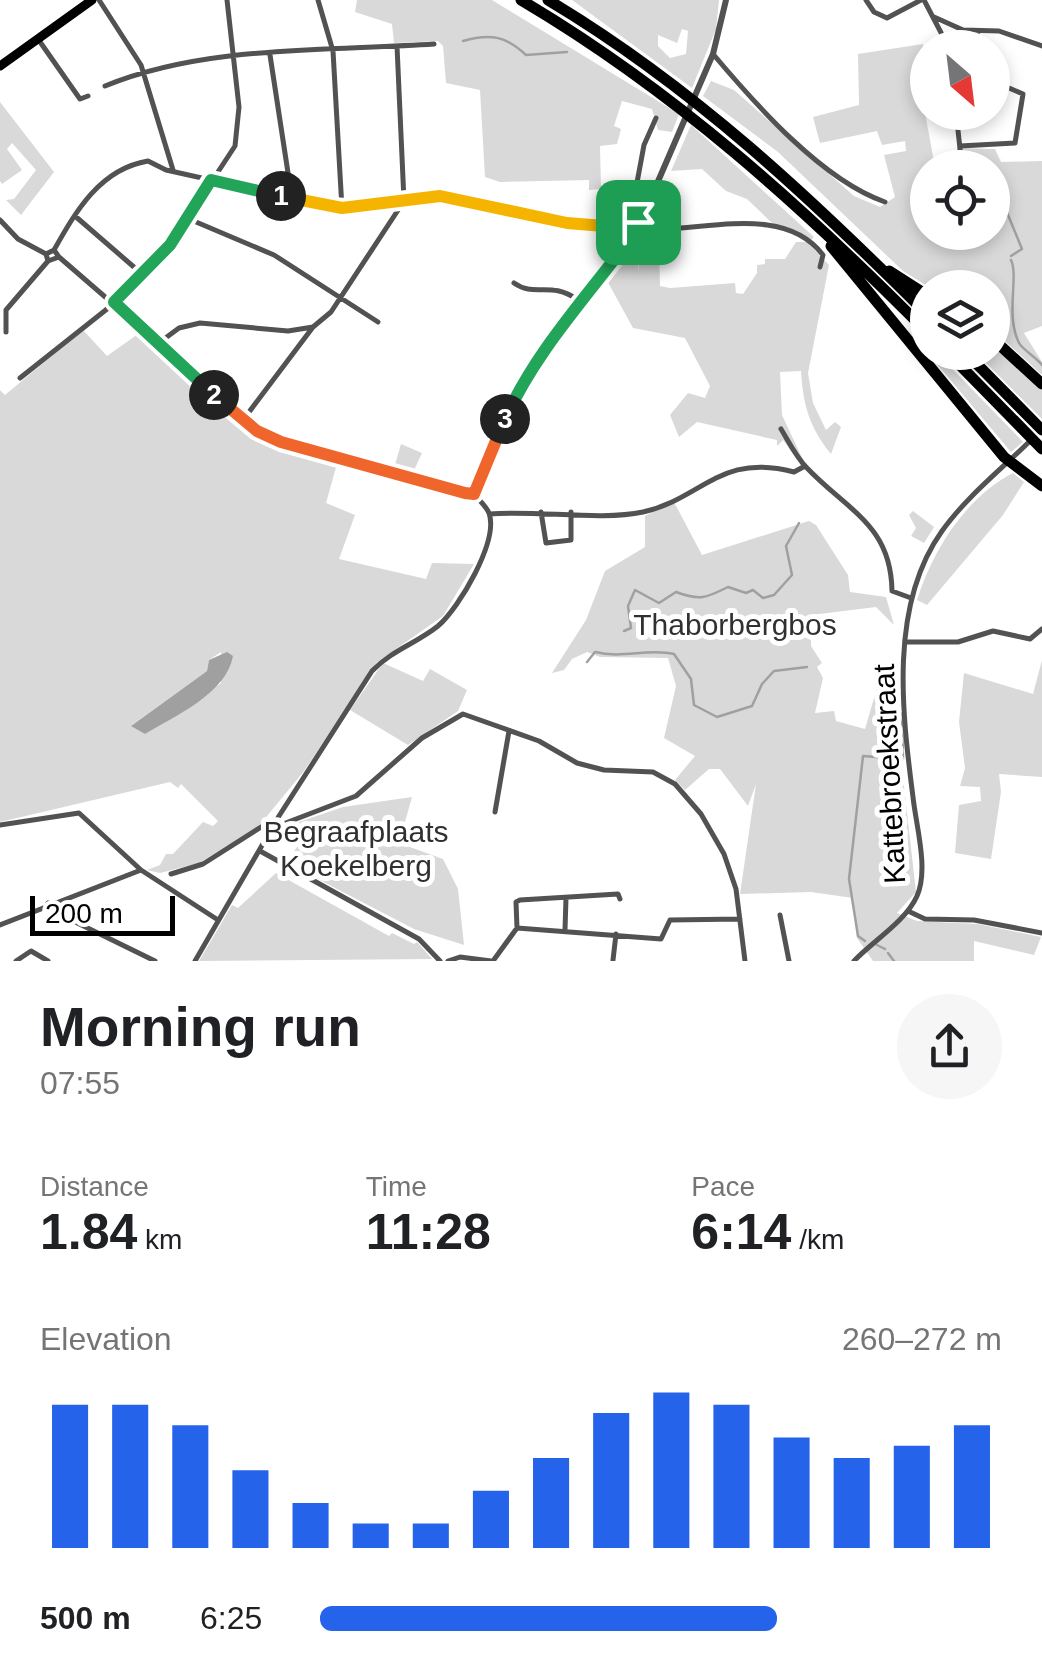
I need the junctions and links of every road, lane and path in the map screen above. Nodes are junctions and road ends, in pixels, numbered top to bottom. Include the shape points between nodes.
1 (96, 0) edge
2 (227, 0) edge
3 (318, 0) edge
4 (521, 0) edge
5 (548, 0) edge
6 (726, 0) edge
7 (866, 0) edge
8 (922, 0) edge
9 (933, 0) edge
10 (928, 7) junction
11 (934, 17) junction
12 (940, 30) edge
13 (963, 30) edge
14 (1010, 35) edge
15 (38, 39) junction
16 (434, 44) dead end
17 (397, 46) junction
18 (1042, 46) edge
19 (333, 51) junction
20 (713, 54) junction
21 (270, 55) junction
22 (233, 57) junction
23 (0, 66) edge
24 (142, 70) junction
25 (105, 86) dead end
26 (1010, 88) edge
27 (88, 96) dead end
28 (80, 100) junction
29 (73, 106) dead end
30 (656, 118) dead end
31 (958, 130) edge
32 (960, 146) junction
33 (960, 150) edge
34 (173, 170) junction
35 (211, 180) junction
36 (292, 198) junction
37 (404, 201) junction
38 (649, 202) junction
39 (885, 202) dead end
40 (342, 208) junction
41 (75, 216) junction
42 (189, 219) junction
43 (0, 220) edge
44 (816, 221) junction
45 (642, 226) junction
46 (630, 232) junction
47 (54, 250) junction
48 (59, 257) junction
49 (47, 258) junction
50 (820, 267) dead end
51 (880, 267) junction
52 (142, 274) junction
53 (514, 283) dead end
54 (910, 285) edge
55 (910, 297) edge
56 (342, 298) junction
57 (578, 300) junction
58 (114, 302) junction
59 (910, 314) edge
60 (378, 322) dead end
61 (313, 327) junction
62 (6, 332) dead end
63 (156, 345) junction
64 (1010, 355) edge
65 (966, 370) edge
66 (981, 370) edge
67 (20, 378) dead end
68 (1042, 384) edge
69 (243, 420) junction
70 (781, 429) dead end
71 (1038, 436) edge
72 (1009, 462) junction
73 (805, 466) junction
74 (1042, 486) edge
75 (474, 494) junction
76 (541, 512) junction
77 (571, 512) junction
78 (490, 514) junction
79 (911, 598) junction
80 (1042, 629) edge
81 (906, 642) junction
82 (509, 731) junction
83 (496, 812) dead end
84 (276, 824) junction
85 (0, 826) edge
86 (260, 851) junction
87 (141, 870) junction
88 (171, 874) dead end
89 (566, 898) junction
90 (620, 900) dead end
91 (48, 903) junction
92 (908, 910) junction
93 (780, 915) dead end
94 (740, 919) junction
95 (218, 920) junction
96 (0, 924) edge
97 (516, 928) junction
98 (564, 930) junction
99 (616, 934) junction
100 (1042, 934) edge
101 (613, 960) edge
102 (16, 961) edge
103 (48, 961) edge
104 (155, 961) edge
105 (195, 961) edge
106 (440, 961) edge
107 (448, 961) edge
108 (492, 961) edge
109 (746, 961) edge
110 (788, 961) edge
111 (854, 961) edge

1 - 15 main road
1 - 24 street
2 - 22 street
3 - 19 street
4 - 44 highway via 678,104
5 - 51 highway via 735,130
6 - 20 street
7 - 8 street via 887,18
8 - 10 street
9 - 10 street
10 - 11 street
11 - 12 street
11 - 13 street
14 - 18 street
15 - 23 main road
15 - 28 street
16 - 17 street
17 - 19 street
17 - 37 street
19 - 21 street
19 - 40 street
20 - 38 street
20 - 39 street via 854,192
21 - 22 street
21 - 36 street
22 - 24 street
22 - 35 street via 238,135
24 - 25 street
24 - 34 street
26 - 32 street via 1023,94 1016,143
27 - 28 street
28 - 29 street
30 - 38 street via 636,188
31 - 32 street
32 - 33 street
34 - 35 street
34 - 41 street via 148,161 133,164 94,190
35 - 36 street
35 - 42 street
36 - 40 street
37 - 40 street
37 - 46 street via 440,196
37 - 56 street
38 - 45 street
41 - 47 street
41 - 52 street
42 - 52 street
42 - 56 street via 274,255
43 - 49 street
44 - 59 highway
44 - 72 highway
45 - 46 street
45 - 46 street via 639,236
45 - 50 street via 784,228 817,248
46 - 57 street
47 - 48 street
47 - 49 street
48 - 49 street
48 - 58 street
49 - 62 street via 6,310
51 - 54 highway
51 - 55 highway
52 - 58 street
53 - 57 street via 523,290 558,287
56 - 60 street
56 - 61 street
57 - 75 street via 522,382
58 - 63 street
58 - 67 street
61 - 63 street via 288,332 200,322
61 - 69 street
63 - 69 street
64 - 68 highway
65 - 71 highway
66 - 71 highway
69 - 75 street via 281,442
70 - 73 street
71 - 72 street, Kattebroekstraat
72 - 74 highway
72 - 79 street, Kattebroekstraat via 941,532
73 - 77 street via 713,476 644,512
73 - 79 street via 882,540 893,594
75 - 78 street
76 - 77 street
76 - 77 street via 542,540 568,543
76 - 78 street
78 - 84 street via 474,572 440,624 372,671
79 - 81 street, Kattebroekstraat
80 - 81 street, Kattebroekstraat via 1030,639 993,631 958,642
81 - 92 street, Kattebroekstraat via 908,761 921,880
82 - 83 street
82 - 84 street via 456,714 356,796
82 - 94 street via 592,768 668,778 719,842
84 - 86 street
84 - 88 street
85 - 87 street via 79,813
86 - 95 street
86 - 106 street via 419,939
87 - 91 street
87 - 95 street
89 - 90 street via 618,894
89 - 97 street via 516,902
89 - 98 street
91 - 96 street
91 - 104 street
92 - 100 street via 925,919 974,920
92 - 111 street, Kattebroekstraat
93 - 110 street
94 - 99 street via 670,920 664,938
94 - 109 street
95 - 105 street
97 - 98 street
97 - 108 street
98 - 99 street
99 - 101 street
102 - 103 street via 31,952
107 - 108 street

